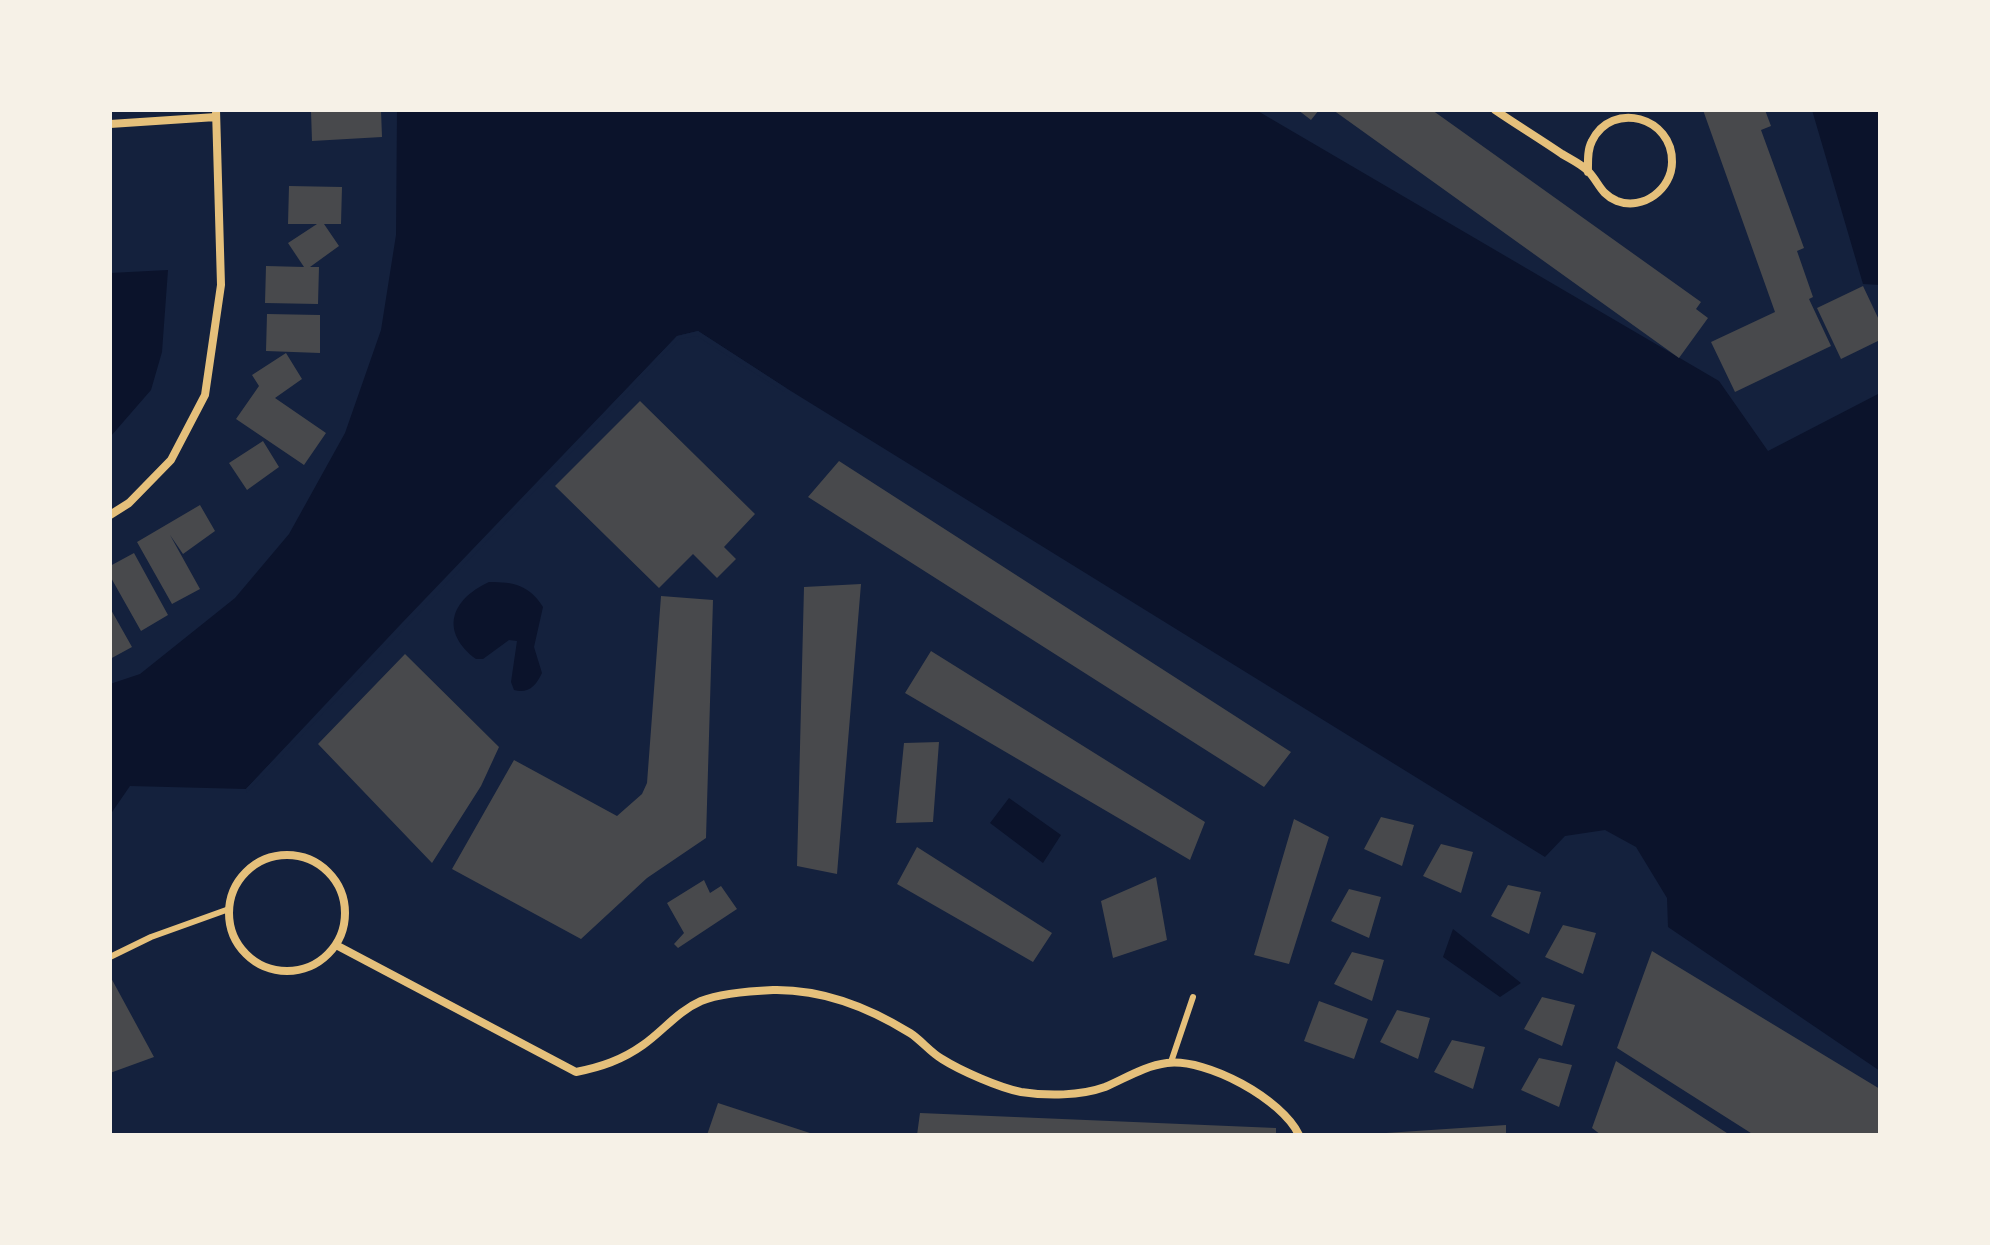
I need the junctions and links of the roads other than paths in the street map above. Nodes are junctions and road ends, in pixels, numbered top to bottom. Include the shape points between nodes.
1 (1495, 110) edge
2 (216, 114) edge
3 (110, 124) edge
4 (1588, 172) junction
5 (110, 515) edge
6 (229, 909) junction
7 (336, 945) junction
8 (110, 957) edge
9 (1193, 997) dead end
10 (1171, 1062) junction
11 (1299, 1135) edge

1 - 4 street
2 - 3 street
2 - 5 street via 221,285 205,395 171,460
4 - 4 street via 1599,191 1619,202 1641,203 1667,181 1673,149 1662,130 1642,119 1620,118 1591,142
6 - 7 street via 239,945 269,968 306,968
6 - 7 street via 244,874 259,862 278,855 315,861 341,889 345,918
6 - 8 lane
7 - 10 street via 576,1072 607,1066 700,1002 771,990 814,992 871,1011 942,1059 1018,1091 1061,1095 1103,1088 1146,1067
9 - 10 lane
10 - 11 street via 1249,1086 1292,1120

